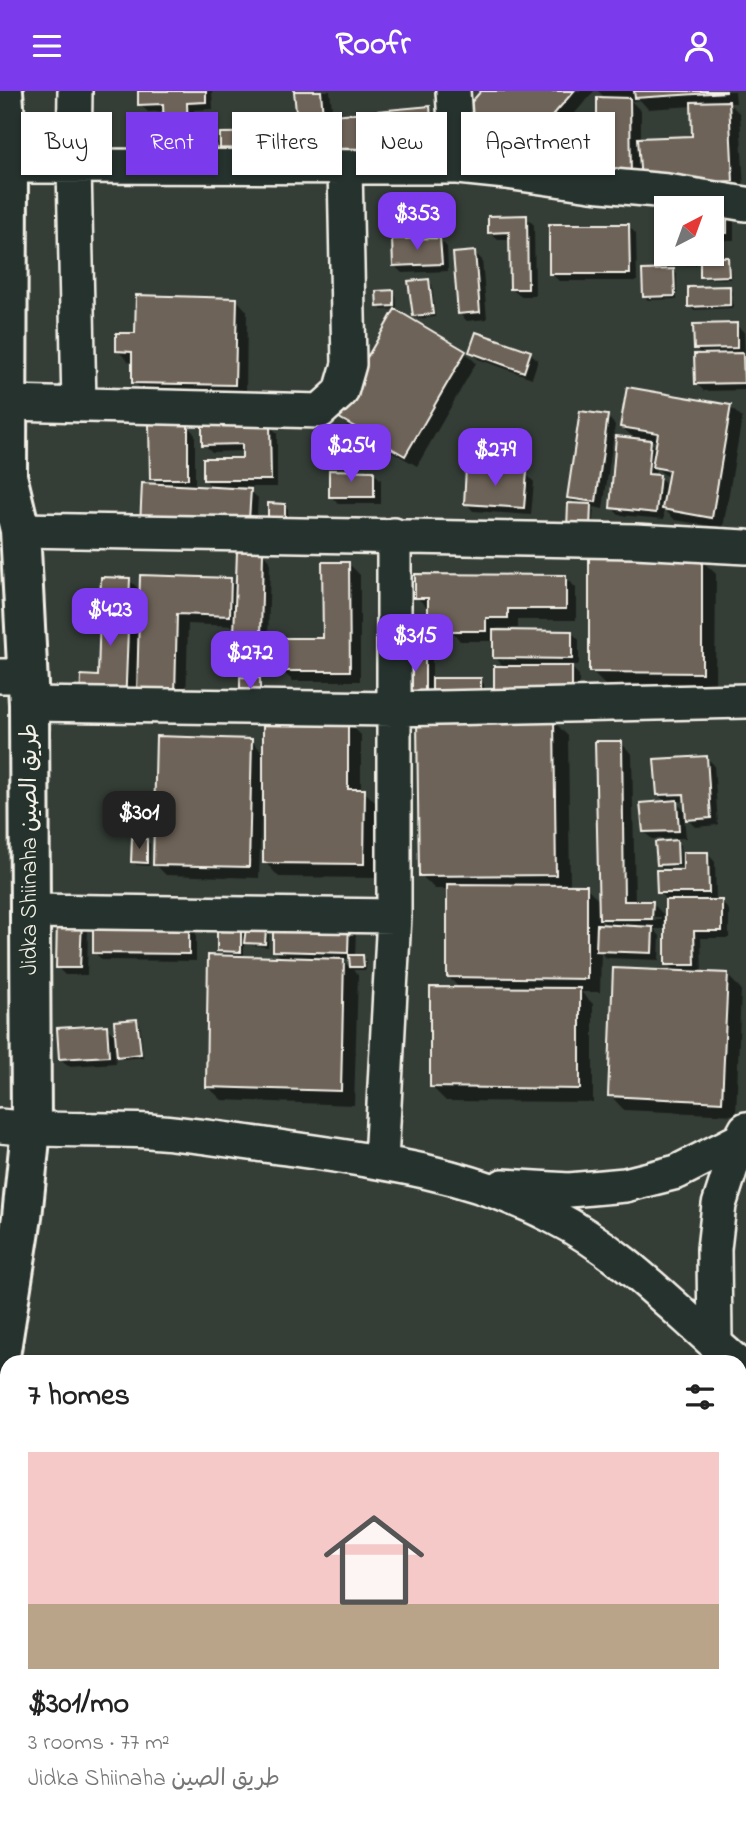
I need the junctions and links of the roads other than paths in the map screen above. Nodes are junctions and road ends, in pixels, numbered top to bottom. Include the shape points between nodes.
1 (3, 91) edge
2 (75, 91) edge
3 (453, 91) edge
4 (75, 112) edge
5 (8, 166) junction
6 (21, 166) edge
7 (112, 166) edge
8 (345, 167) junction
9 (458, 167) junction
10 (74, 175) edge
11 (746, 204) edge
12 (9, 403) junction
13 (79, 405) junction
14 (4, 476) edge
15 (20, 530) junction
16 (394, 535) junction
17 (746, 547) edge
18 (19, 685) edge
19 (746, 701) edge
20 (394, 709) junction
21 (31, 911) junction
22 (394, 916) junction
23 (15, 1128) edge
24 (743, 1135) edge
25 (381, 1161) junction
26 (480, 1185) junction
27 (725, 1353) edge
28 (0, 1355) edge

1 - 5 main road, Jidka Shiinaha طريق الصين
2 - 4 street
3 - 9 street
5 - 6 street
5 - 12 main road, Jidka Shiinaha طريق الصين
7 - 8 street
8 - 9 street
8 - 13 street via 349,364 341,392 331,402 320,411
9 - 11 street
10 - 13 street
12 - 13 street
12 - 14 main road, Jidka Shiinaha طريق الصين
14 - 15 main road, Jidka Shiinaha طريق الصين
15 - 16 street
15 - 18 main road, Jidka Shiinaha طريق الصين
16 - 17 street
16 - 20 street
18 - 20 street
18 - 21 main road, Jidka Shiinaha طريق الصين
19 - 20 street
20 - 22 street
21 - 22 street
21 - 23 main road, Jidka Shiinaha طريق الصين
22 - 25 street
23 - 25 street via 150,1131
23 - 28 main road, Jidka Shiinaha طريق الصين via 22,1217
24 - 26 street via 677,1173 625,1185 569,1190
24 - 27 street via 719,1205 714,1249
25 - 26 street
26 - 27 street via 553,1217 608,1251

